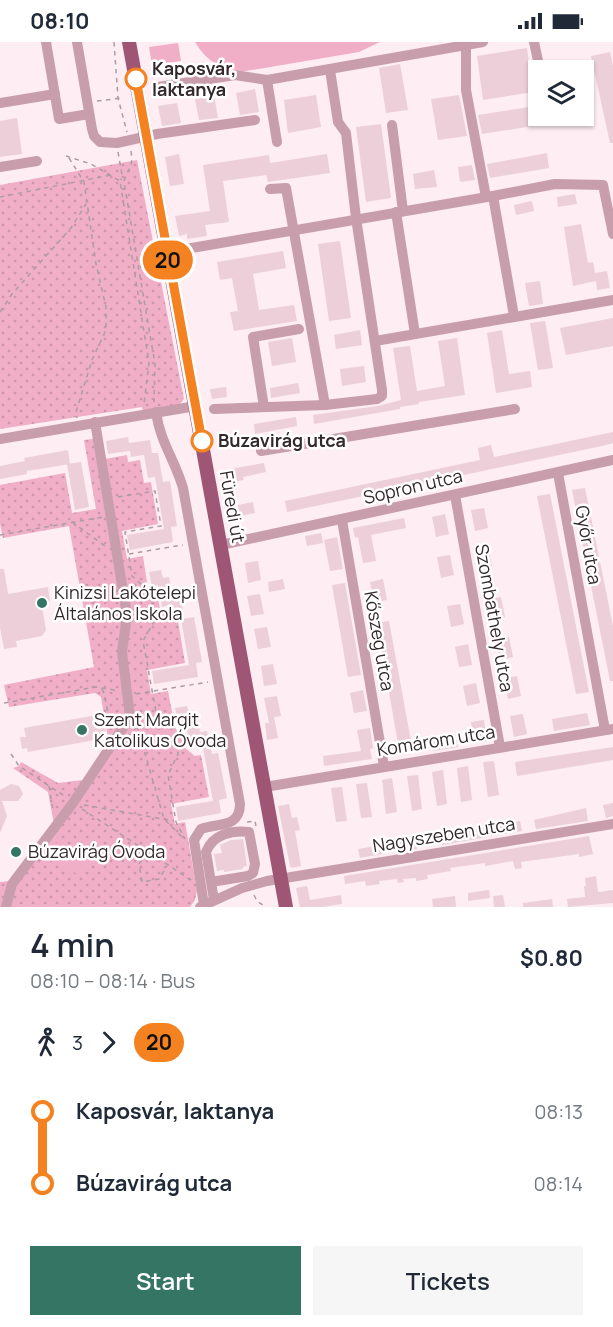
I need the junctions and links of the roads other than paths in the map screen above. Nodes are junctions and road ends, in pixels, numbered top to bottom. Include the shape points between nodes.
1 (46, 42) edge
2 (77, 42) edge
3 (129, 42) edge
4 (483, 42) edge
5 (488, 42) edge
6 (534, 42) edge
7 (466, 46) junction
8 (538, 60) edge
9 (330, 70) junction
10 (267, 80) junction
11 (158, 87) dead end
12 (55, 94) junction
13 (0, 103) edge
14 (89, 114) junction
15 (255, 120) dead end
16 (392, 125) dead end
17 (146, 136) junction
18 (278, 142) dead end
19 (36, 161) dead end
20 (0, 167) edge
21 (270, 189) dead end
22 (489, 197) junction
23 (609, 198) edge
24 (400, 211) junction
25 (356, 218) junction
26 (293, 230) junction
27 (613, 234) edge
28 (186, 249) dead end
29 (613, 300) edge
30 (514, 316) junction
31 (300, 329) dead end
32 (414, 334) junction
33 (375, 341) junction
34 (325, 405) junction
35 (196, 406) junction
36 (264, 407) junction
37 (214, 409) dead end
38 (515, 409) dead end
39 (150, 413) junction
40 (95, 422) junction
41 (0, 439) edge
42 (261, 451) dead end
43 (613, 460) edge
44 (558, 473) junction
45 (455, 495) junction
46 (342, 520) junction
47 (221, 545) junction
48 (609, 730) edge
49 (500, 747) junction
50 (375, 766) junction
51 (265, 787) junction
52 (613, 824) edge
53 (281, 879) junction
54 (206, 884) junction
55 (206, 904) edge
56 (6, 907) edge
57 (286, 907) edge

1 - 12 street
2 - 14 street
3 - 17 main road, Füredi út
4 - 5 street
4 - 7 street
6 - 8 street
7 - 9 street
7 - 22 street via 466,90
9 - 10 street
9 - 25 street via 338,122 346,133
10 - 11 street via 235,75
10 - 18 street
12 - 13 street
12 - 14 street via 59,119
14 - 17 street via 94,136 100,142 117,143
15 - 17 street
16 - 24 street
17 - 35 main road, Füredi út
19 - 20 street
21 - 26 street via 286,188
22 - 23 street via 555,184 603,185
22 - 24 street
22 - 30 street
23 - 27 street
24 - 25 street
24 - 32 street
25 - 26 street
25 - 33 street
26 - 28 street
26 - 34 street
29 - 30 street
30 - 32 street
31 - 36 street via 253,337
32 - 33 street
33 - 34 street via 381,396
34 - 36 street
35 - 39 street
35 - 47 main road, Füredi út
36 - 37 street
38 - 42 street
39 - 40 street
39 - 54 street via 183,488 240,810 233,822 207,827 196,834 193,846
40 - 41 street
40 - 56 street via 127,615 122,652 131,713 129,722 74,803 12,884
43 - 44 street, Sopron utca
44 - 45 street, Sopron utca
44 - 48 street, Győr utca
45 - 46 street, Sopron utca
45 - 49 street, Szombathely utca
46 - 47 street, Sopron utca
46 - 50 street, Kőszeg utca
47 - 51 main road, Füredi út
48 - 49 street, Komárom utca
49 - 50 street, Komárom utca
50 - 51 street, Komárom utca
51 - 53 main road, Füredi út
52 - 53 street, Nagyszeben utca
53 - 55 street, Nagyszeben utca via 251,885
53 - 57 main road, Füredi út
54 - 54 street via 207,848 220,835 249,832 253,873
54 - 55 street

